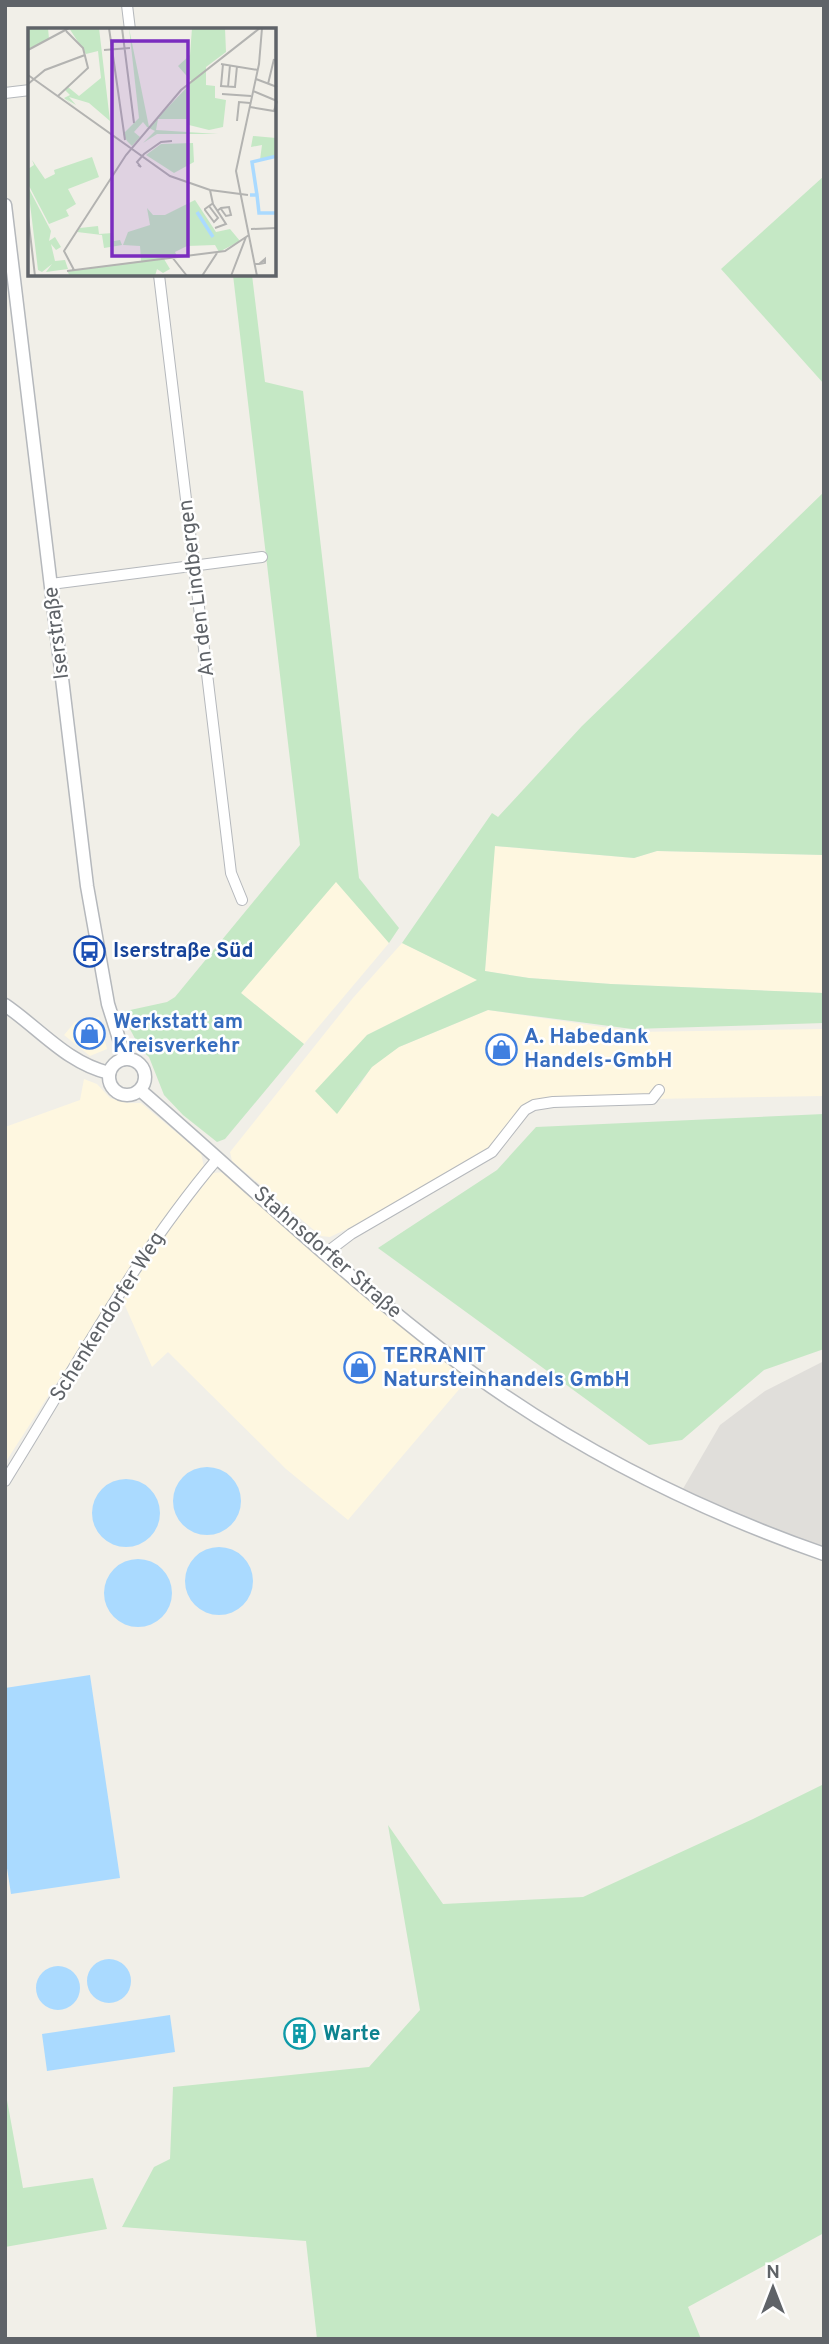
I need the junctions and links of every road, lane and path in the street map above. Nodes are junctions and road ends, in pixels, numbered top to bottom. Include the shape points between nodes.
1 (127, 5) edge
2 (130, 28) edge
3 (28, 90) edge
4 (5, 93) edge
5 (5, 205) edge
6 (159, 276) edge
7 (262, 558) dead end
8 (194, 567) junction
9 (51, 584) junction
10 (242, 900) dead end
11 (5, 1005) edge
12 (125, 1058) junction
13 (109, 1073) junction
14 (140, 1090) junction
15 (659, 1090) dead end
16 (218, 1158) junction
17 (326, 1253) junction
18 (5, 1481) edge
19 (824, 1554) edge

1 - 2 street
3 - 4 street
5 - 9 street, Iserstraße
6 - 8 street, An den Lindbergen
7 - 8 street
8 - 9 street
8 - 10 street, An den Lindbergen via 231,873
9 - 12 street, Iserstraße via 86,886 108,1004
11 - 13 street via 70,1058
12 - 13 street
12 - 14 street via 144,1069
13 - 14 street via 109,1083 120,1094
14 - 16 street, Stahnsdorfer Straße
15 - 17 street via 652,1098 534,1105 492,1152
16 - 17 street, Stahnsdorfer Straße
16 - 18 street, Schenkendorfer Weg via 154,1241
17 - 19 street, Stahnsdorfer Straße via 424,1337 549,1424 723,1515

